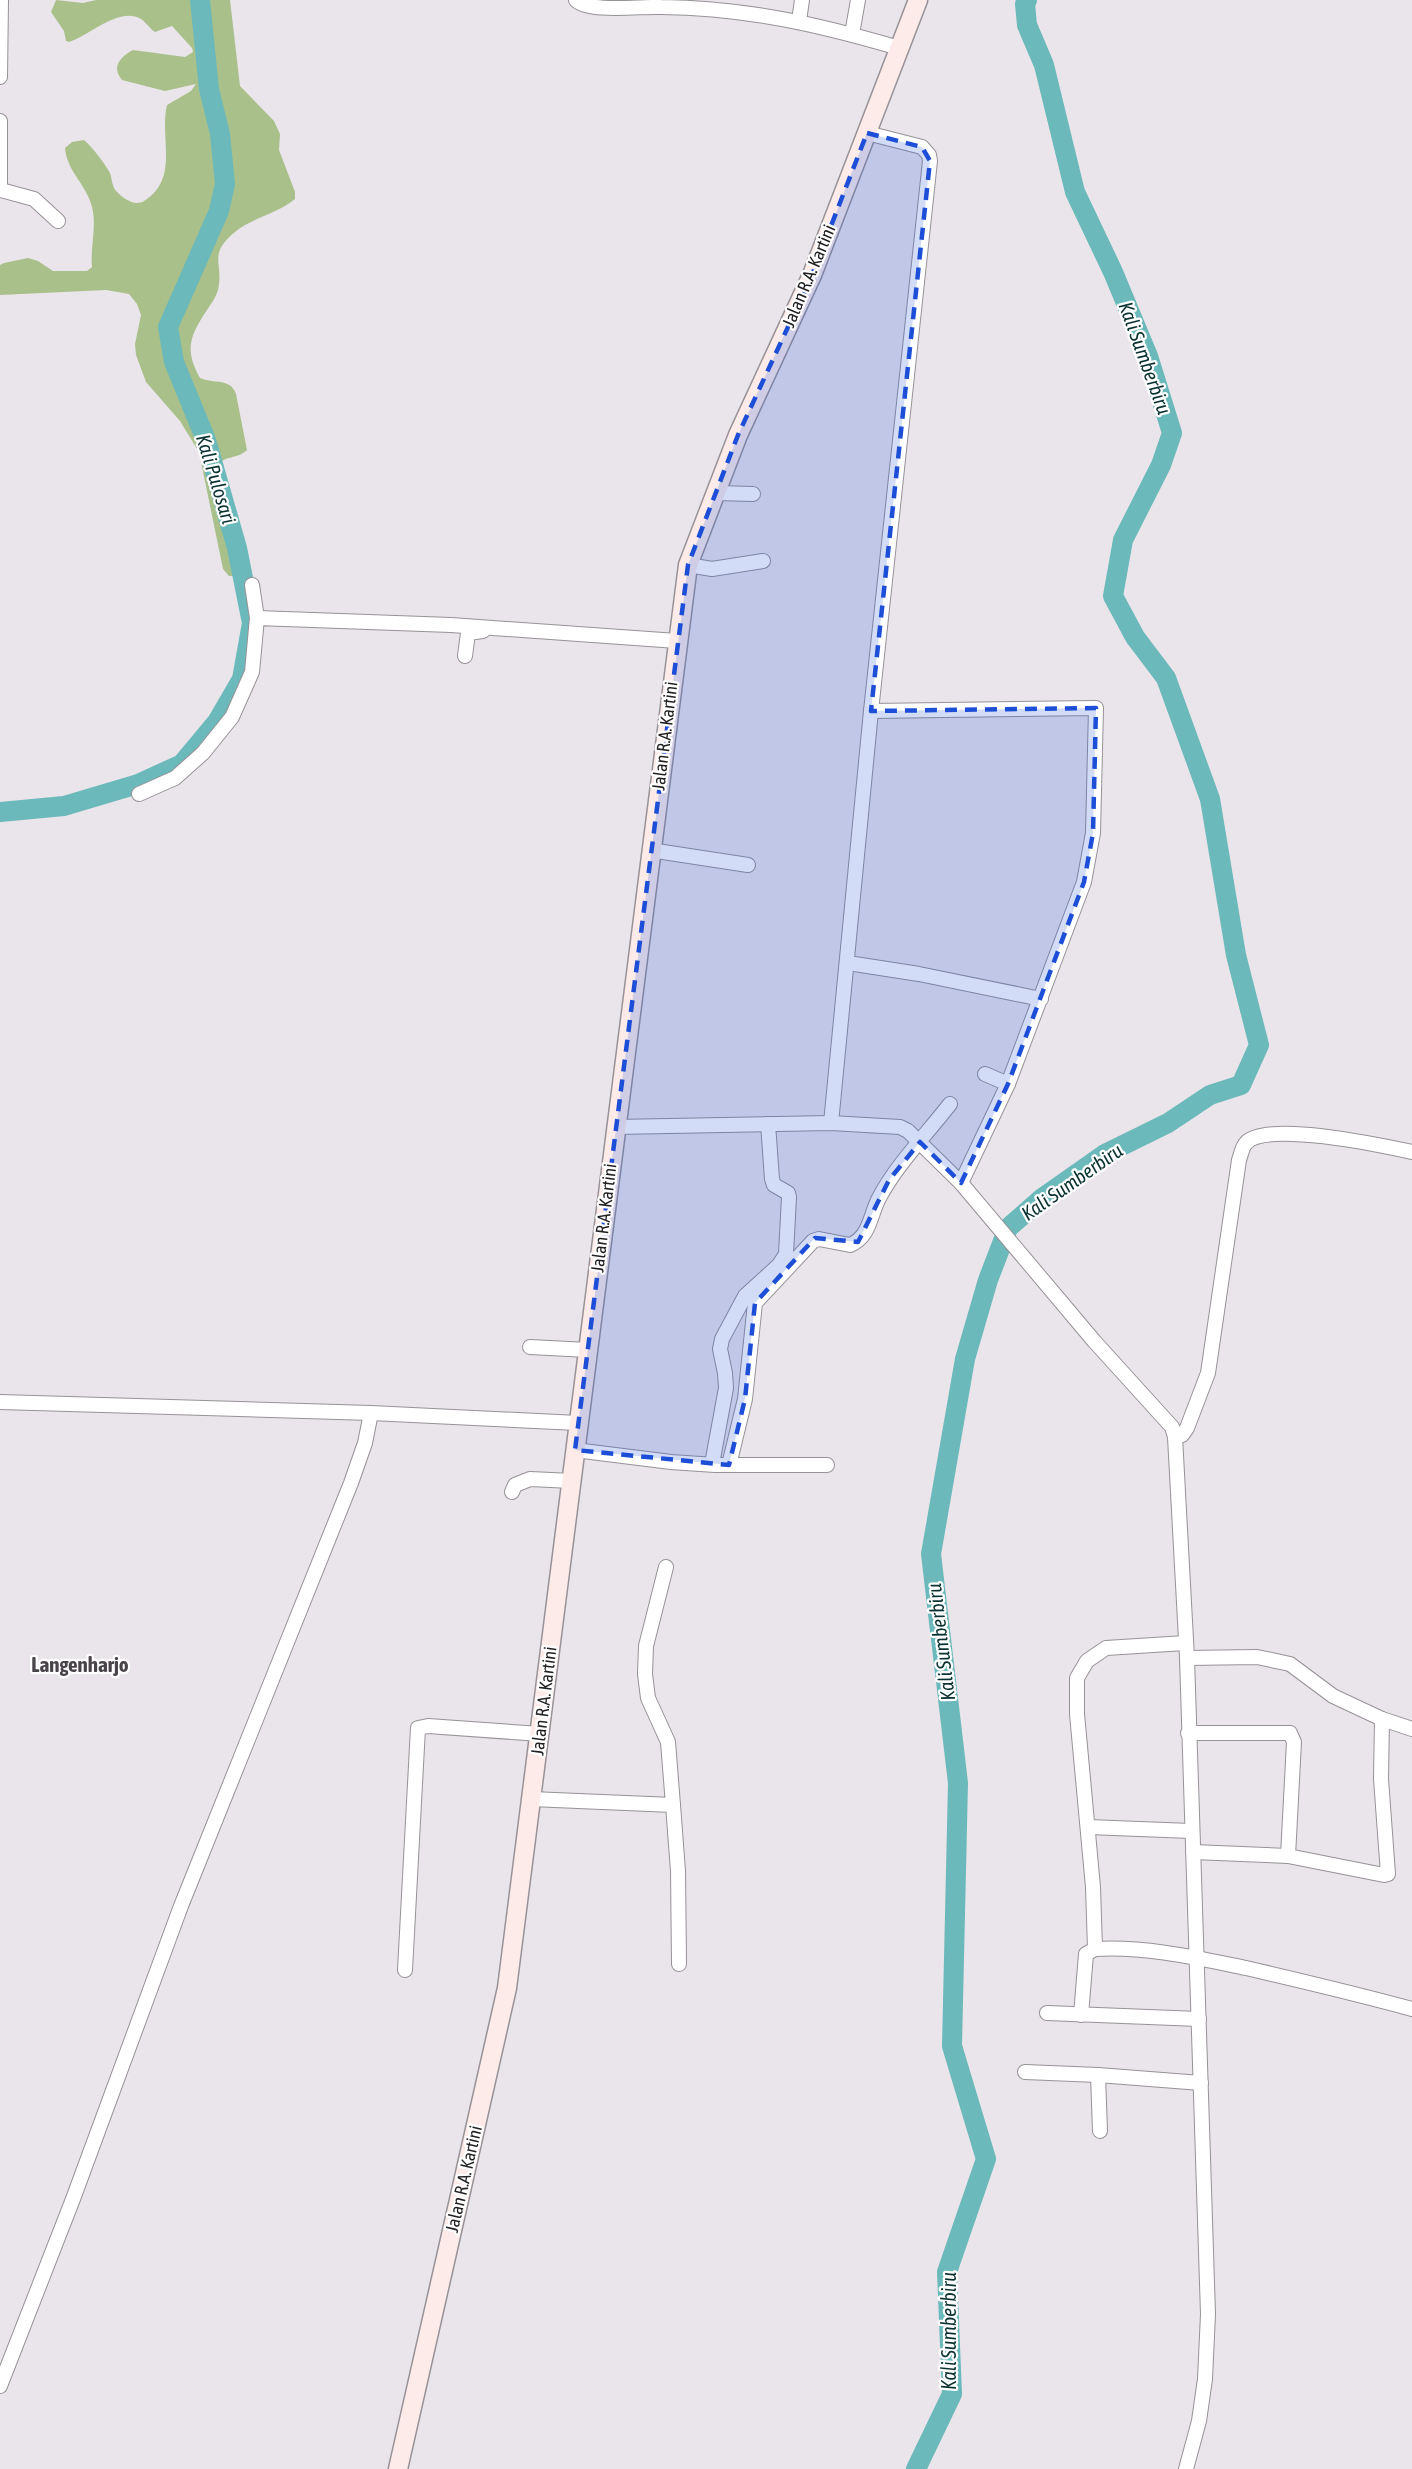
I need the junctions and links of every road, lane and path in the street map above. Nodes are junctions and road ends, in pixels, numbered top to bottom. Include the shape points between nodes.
1 (1, 0) edge
2 (576, 0) edge
3 (802, 0) edge
4 (858, 0) edge
5 (918, 0) edge
6 (661, 3) edge
7 (737, 5) edge
8 (799, 21) junction
9 (852, 34) junction
10 (899, 48) junction
11 (0, 77) edge
12 (0, 121) edge
13 (867, 133) junction
14 (0, 190) edge
15 (58, 221) dead end
16 (716, 493) junction
17 (753, 494) dead end
18 (763, 561) dead end
19 (688, 565) junction
20 (252, 585) dead end
21 (257, 618) junction
22 (676, 643) junction
23 (465, 656) dead end
24 (871, 711) junction
25 (140, 794) dead end
26 (650, 850) junction
27 (748, 866) dead end
28 (848, 963) junction
29 (1041, 999) junction
30 (985, 1074) dead end
31 (1005, 1083) junction
32 (950, 1104) dead end
33 (831, 1123) junction
34 (768, 1124) junction
35 (615, 1127) junction
36 (917, 1138) junction
37 (1412, 1152) edge
38 (961, 1183) junction
39 (750, 1299) junction
40 (530, 1347) dead end
41 (588, 1350) junction
42 (0, 1402) edge
43 (371, 1413) junction
44 (578, 1423) junction
45 (1175, 1437) junction
46 (575, 1450) junction
47 (720, 1465) junction
48 (827, 1465) dead end
49 (572, 1481) junction
50 (512, 1492) dead end
51 (666, 1567) dead end
52 (1185, 1642) junction
53 (1187, 1658) junction
54 (1382, 1719) junction
55 (1412, 1729) edge
56 (1188, 1732) junction
57 (540, 1734) junction
58 (531, 1799) junction
59 (673, 1805) junction
60 (1088, 1827) junction
61 (1191, 1831) junction
62 (1193, 1852) junction
63 (1288, 1856) junction
64 (1095, 1948) junction
65 (1195, 1957) junction
66 (679, 1964) dead end
67 (405, 1971) dead end
68 (1412, 2009) edge
69 (1047, 2013) dead end
70 (1080, 2015) junction
71 (1198, 2019) junction
72 (1025, 2072) dead end
73 (1098, 2075) junction
74 (1201, 2083) junction
75 (1100, 2131) dead end
76 (0, 2386) edge
77 (398, 2469) edge
78 (1186, 2469) edge

1 - 11 street
2 - 6 street via 586,7
3 - 8 street
4 - 9 street
5 - 10 main road, Jalan R.A. Kartini
6 - 7 street
7 - 8 street
8 - 9 street
9 - 10 street
10 - 13 main road, Jalan R.A. Kartini
12 - 14 street
13 - 16 main road, Jalan R.A. Kartini via 812,275 738,435
13 - 24 street via 922,147 930,161
14 - 15 street via 34,199
16 - 17 street
16 - 19 main road, Jalan R.A. Kartini
18 - 19 street via 712,569
19 - 22 main road, Jalan R.A. Kartini
20 - 21 street
21 - 22 street via 451,625
21 - 25 street via 252,672 232,717 203,753 175,778
22 - 23 street via 473,631 468,633
22 - 26 main road, Jalan R.A. Kartini
24 - 28 street
24 - 29 street via 1096,708 1089,860
26 - 27 street
26 - 35 main road, Jalan R.A. Kartini
28 - 29 street
28 - 33 street
29 - 31 street
30 - 31 street
31 - 38 street
32 - 36 street
33 - 34 street
33 - 36 street via 900,1127
34 - 35 street
34 - 39 street via 772,1179 789,1197 786,1254
35 - 41 main road, Jalan R.A. Kartini
36 - 38 street
36 - 39 street via 878,1200 864,1236 850,1245 813,1241
37 - 45 street via 1347,1139 1279,1134 1245,1143 1239,1160 1208,1373 1187,1428
38 - 45 street via 1172,1427
39 - 47 street via 745,1399
39 - 47 street via 722,1339 720,1349 726,1388
40 - 41 street
41 - 44 main road, Jalan R.A. Kartini
42 - 43 street
43 - 44 street
43 - 76 street via 351,1484 182,1906
44 - 46 main road, Jalan R.A. Kartini
45 - 52 street
46 - 47 street
46 - 49 main road, Jalan R.A. Kartini
47 - 48 street
49 - 50 street via 530,1479 515,1485
49 - 57 main road, Jalan R.A. Kartini
51 - 59 street via 646,1646 645,1674 648,1698 668,1742
52 - 53 street
52 - 60 street via 1106,1648 1087,1661 1080,1672 1075,1690
53 - 54 street via 1257,1657 1290,1664 1333,1696
53 - 56 street
54 - 55 street
54 - 63 street via 1381,1779 1388,1874
56 - 61 street
56 - 63 street via 1290,1732 1294,1742
57 - 58 main road, Jalan R.A. Kartini
57 - 67 street via 418,1728
58 - 59 street
58 - 77 main road, Jalan R.A. Kartini via 507,1988
59 - 66 street
60 - 61 street
60 - 64 street
61 - 62 street
62 - 63 street
62 - 65 street
64 - 65 street
64 - 70 street via 1086,1954
65 - 68 street
65 - 71 street
69 - 70 street
70 - 71 street
71 - 74 street
72 - 73 street
73 - 74 street
73 - 75 street
74 - 78 street via 1208,2314 1205,2379

